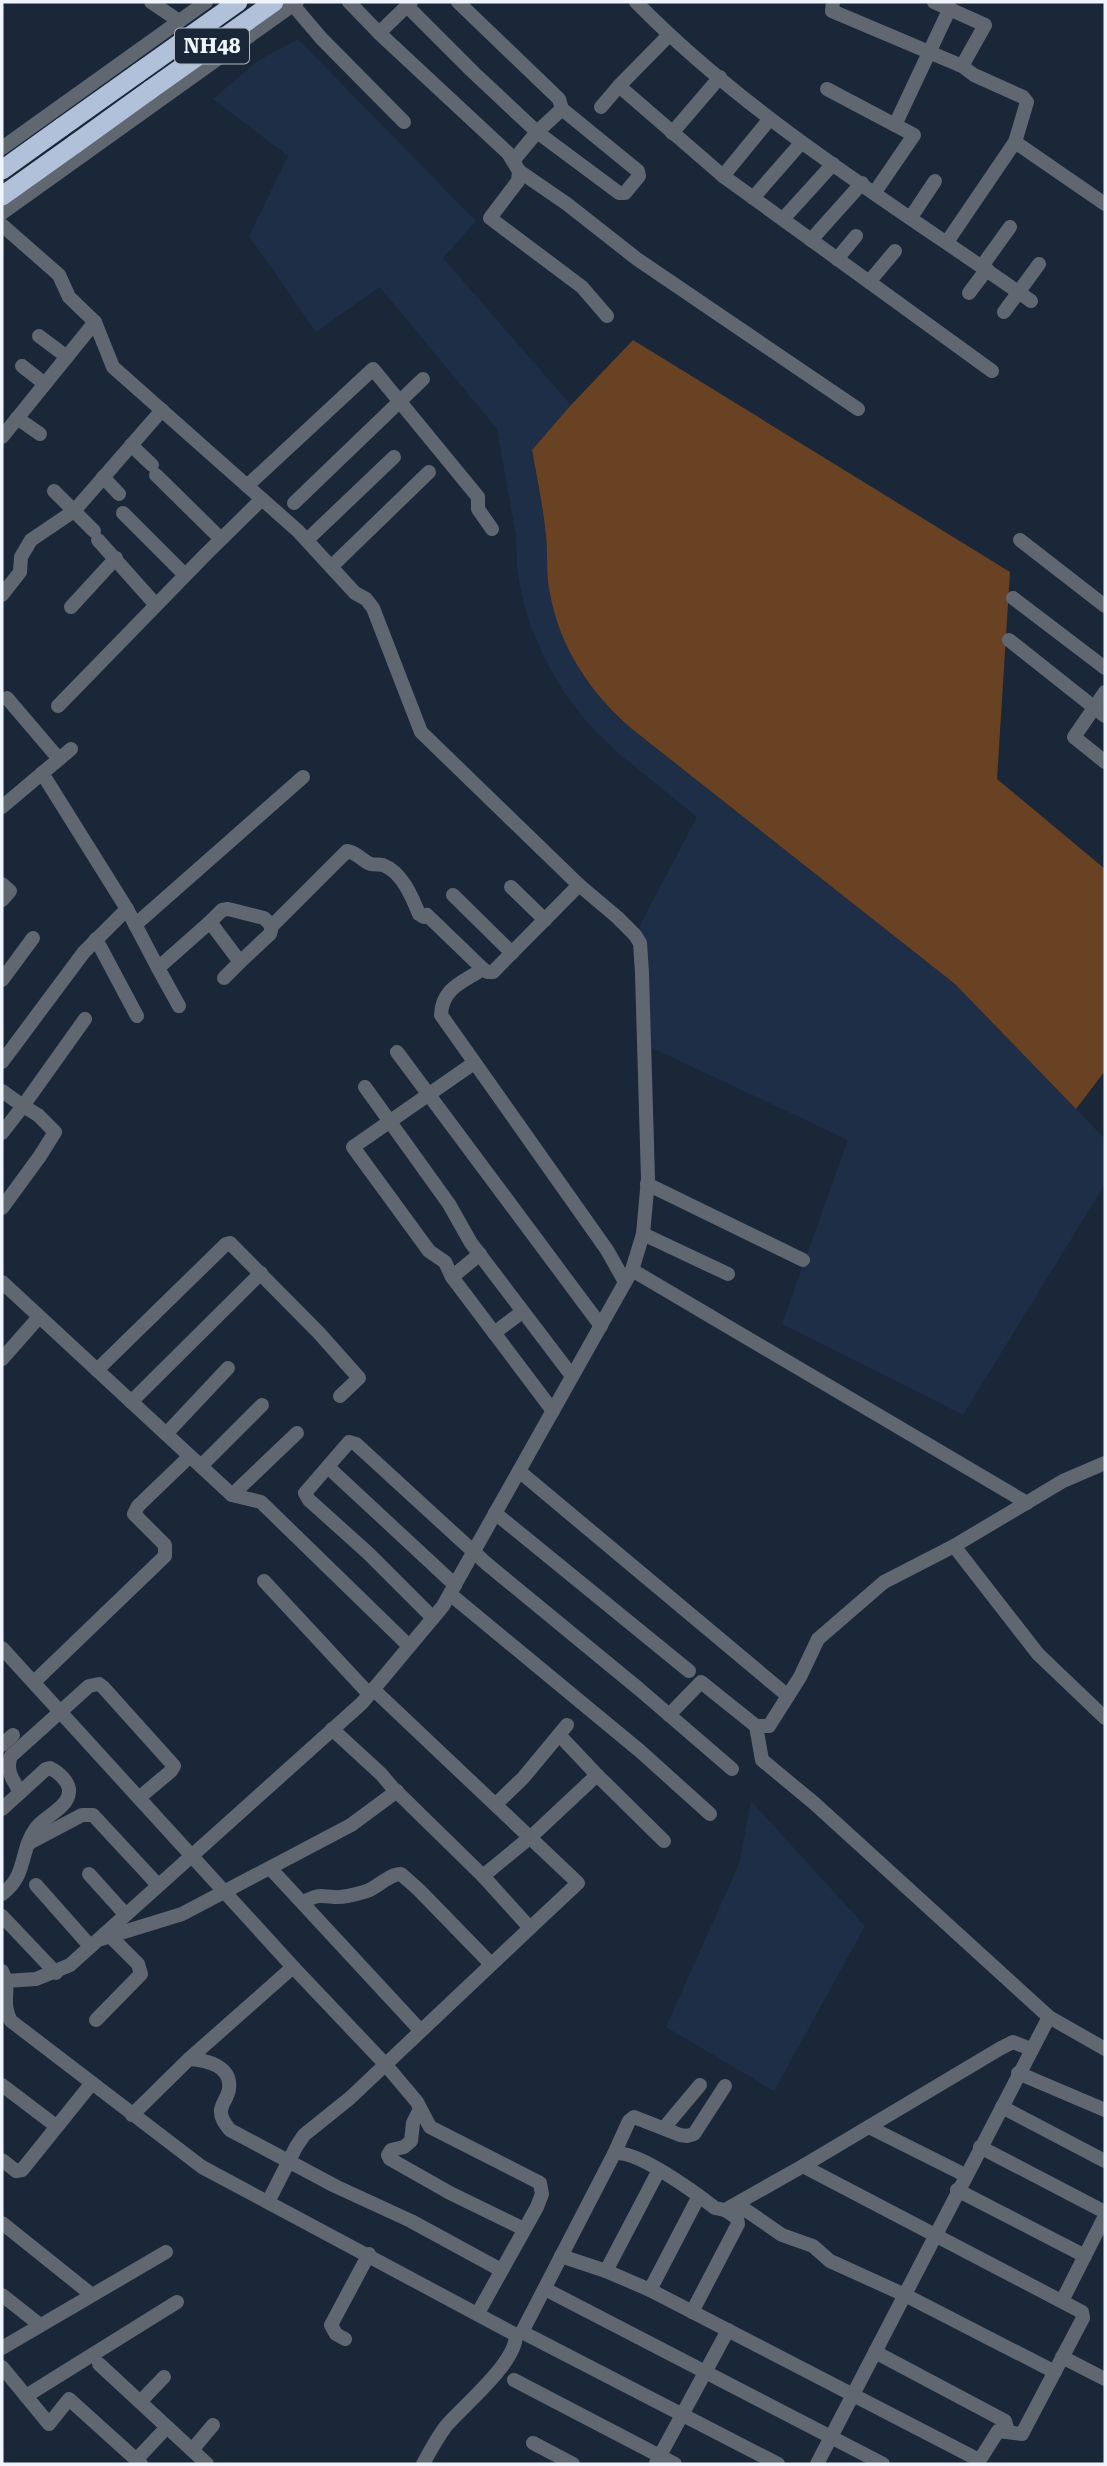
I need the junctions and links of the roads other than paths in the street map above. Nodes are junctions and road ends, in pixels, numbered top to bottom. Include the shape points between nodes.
1 (151, 2) edge
2 (206, 2) edge
3 (238, 2) edge
4 (349, 2) edge
5 (458, 2) edge
6 (636, 2) edge
7 (819, 2) edge
8 (934, 2) edge
9 (288, 3) edge
10 (409, 4) edge
11 (832, 6) edge
12 (950, 8) junction
13 (179, 21) junction
14 (379, 33) junction
15 (669, 35) junction
16 (929, 53) junction
17 (962, 65) junction
18 (720, 77) junction
19 (93, 82) junction
20 (619, 86) junction
21 (827, 89) dead end
22 (601, 107) dead end
23 (562, 109) junction
24 (769, 120) junction
25 (404, 122) dead end
26 (895, 125) junction
27 (119, 128) junction
28 (537, 132) junction
29 (672, 133) junction
30 (1016, 142) junction
31 (802, 143) junction
32 (2, 148) edge
33 (833, 164) junction
34 (516, 166) junction
35 (2, 170) edge
36 (723, 176) junction
37 (935, 181) dead end
38 (868, 188) junction
39 (2, 196) edge
40 (753, 198) junction
41 (1105, 204) edge
42 (2, 213) edge
43 (911, 217) junction
44 (783, 219) junction
45 (2, 225) edge
46 (1010, 227) dead end
47 (856, 236) dead end
48 (811, 240) junction
49 (947, 242) junction
50 (895, 251) dead end
51 (837, 259) junction
52 (1039, 264) dead end
53 (984, 268) junction
54 (869, 282) junction
55 (970, 293) dead end
56 (1025, 296) junction
57 (1004, 312) dead end
58 (607, 316) dead end
59 (95, 322) junction
60 (39, 335) dead end
61 (67, 356) junction
62 (22, 366) dead end
63 (992, 371) dead end
64 (423, 379) dead end
65 (45, 384) junction
66 (399, 402) junction
67 (858, 409) dead end
68 (162, 410) junction
69 (18, 418) junction
70 (40, 434) dead end
71 (2, 437) edge
72 (131, 445) junction
73 (394, 457) dead end
74 (429, 472) dead end
75 (103, 477) junction
76 (247, 486) junction
77 (54, 491) dead end
78 (120, 494) dead end
79 (262, 499) junction
80 (294, 503) dead end
81 (74, 511) junction
82 (123, 513) dead end
83 (492, 529) dead end
84 (221, 539) junction
85 (307, 540) junction
86 (1020, 540) dead end
87 (116, 558) junction
88 (331, 567) junction
89 (185, 575) junction
90 (2, 595) edge
91 (1013, 598) dead end
92 (156, 605) junction
93 (1105, 606) edge
94 (71, 607) dead end
95 (1009, 640) dead end
96 (1105, 668) edge
97 (1105, 692) edge
98 (7, 698) dead end
99 (58, 706) dead end
100 (1099, 712) edge
101 (71, 749) dead end
102 (59, 759) junction
103 (1105, 762) edge
104 (43, 773) junction
105 (303, 777) dead end
106 (2, 807) edge
107 (2, 884) edge
108 (579, 885) junction
109 (511, 887) dead end
110 (453, 895) dead end
111 (2, 900) edge
112 (127, 909) junction
113 (545, 920) junction
114 (210, 922) junction
115 (135, 925) junction
116 (272, 926) junction
117 (33, 938) dead end
118 (96, 939) junction
119 (512, 953) junction
120 (240, 962) junction
121 (158, 968) junction
122 (483, 969) junction
123 (224, 978) dead end
124 (2, 980) edge
125 (179, 1006) dead end
126 (137, 1016) dead end
127 (85, 1019) dead end
128 (397, 1052) dead end
129 (2, 1062) edge
130 (474, 1063) junction
131 (365, 1087) dead end
132 (2, 1091) edge
133 (428, 1093) junction
134 (23, 1106) junction
135 (389, 1121) junction
136 (2, 1133) edge
137 (647, 1184) junction
138 (2, 1208) edge
139 (643, 1234) junction
140 (480, 1255) junction
141 (803, 1260) dead end
142 (261, 1273) junction
143 (728, 1274) dead end
144 (629, 1276) junction
145 (452, 1277) junction
146 (2, 1283) edge
147 (522, 1312) junction
148 (38, 1317) junction
149 (601, 1326) junction
150 (495, 1334) junction
151 (2, 1359) edge
152 (228, 1368) dead end
153 (97, 1370) junction
154 (572, 1376) junction
155 (340, 1396) dead end
156 (131, 1402) junction
157 (262, 1405) dead end
158 (552, 1411) junction
159 (166, 1433) junction
160 (297, 1433) dead end
161 (190, 1456) junction
162 (1105, 1463) edge
163 (201, 1466) junction
164 (329, 1468) junction
165 (519, 1471) junction
166 (232, 1494) junction
167 (1027, 1503) junction
168 (495, 1513) junction
169 (954, 1546) junction
170 (474, 1551) junction
171 (264, 1581) dead end
172 (452, 1589) junction
173 (433, 1618) junction
174 (409, 1646) junction
175 (2, 1647) edge
176 (689, 1671) dead end
177 (34, 1682) junction
178 (371, 1691) junction
179 (788, 1696) junction
180 (61, 1710) junction
181 (669, 1715) junction
182 (1105, 1718) edge
183 (567, 1725) dead end
184 (756, 1726) junction
185 (332, 1729) junction
186 (564, 1740) dead end
187 (732, 1769) dead end
188 (597, 1775) junction
189 (397, 1791) junction
190 (20, 1792) junction
191 (140, 1797) junction
192 (496, 1804) junction
193 (2, 1809) edge
194 (710, 1814) dead end
195 (531, 1836) junction
196 (664, 1841) dead end
197 (28, 1843) junction
198 (192, 1854) junction
199 (270, 1868) junction
200 (89, 1874) dead end
201 (482, 1875) junction
202 (36, 1885) dead end
203 (158, 1885) junction
204 (225, 1891) junction
205 (2, 1894) edge
206 (303, 1902) junction
207 (125, 1914) junction
208 (2, 1916) edge
209 (530, 1928) junction
210 (99, 1941) junction
211 (491, 1964) junction
212 (293, 1967) junction
213 (56, 1973) junction
214 (4, 1976) edge
215 (2, 1998) edge
216 (1049, 2017) junction
217 (96, 2020) dead end
218 (420, 2030) junction
219 (1031, 2049) junction
220 (1105, 2049) edge
221 (189, 2059) junction
222 (385, 2064) junction
223 (1018, 2073) junction
224 (92, 2083) junction
225 (2, 2085) edge
226 (700, 2085) dead end
227 (725, 2086) dead end
228 (1002, 2107) junction
229 (420, 2109) junction
230 (1105, 2110) edge
231 (132, 2115) junction
232 (56, 2126) junction
233 (869, 2127) junction
234 (664, 2128) junction
235 (980, 2147) junction
236 (614, 2154) junction
237 (2, 2160) edge
238 (289, 2161) junction
239 (1105, 2161) edge
240 (803, 2166) junction
241 (659, 2170) junction
242 (965, 2175) junction
243 (957, 2190) junction
244 (699, 2196) junction
245 (268, 2202) junction
246 (731, 2207) junction
247 (1105, 2214) edge
248 (2, 2223) edge
249 (524, 2229) junction
250 (935, 2234) junction
251 (166, 2252) dead end
252 (369, 2254) junction
253 (561, 2256) junction
254 (1085, 2256) junction
255 (501, 2270) junction
256 (606, 2271) junction
257 (545, 2289) junction
258 (650, 2290) junction
259 (2, 2295) edge
260 (92, 2295) junction
261 (905, 2295) junction
262 (1062, 2301) junction
263 (177, 2302) dead end
264 (692, 2312) junction
265 (478, 2314) junction
266 (40, 2326) junction
267 (727, 2330) junction
268 (519, 2333) junction
269 (345, 2339) dead end
270 (2, 2348) edge
271 (875, 2352) junction
272 (1062, 2357) junction
273 (99, 2364) dead end
274 (2, 2367) edge
275 (705, 2372) junction
276 (1055, 2372) junction
277 (164, 2376) dead end
278 (1105, 2379) edge
279 (514, 2380) dead end
280 (852, 2395) junction
281 (26, 2396) junction
282 (140, 2402) junction
283 (682, 2414) junction
284 (213, 2425) dead end
285 (167, 2427) junction
286 (1008, 2431) junction
287 (830, 2438) junction
288 (533, 2444) dead end
289 (192, 2450) junction
290 (658, 2460) edge
291 (139, 2462) edge
292 (207, 2464) edge
293 (423, 2464) edge
294 (573, 2464) edge
295 (675, 2464) edge
296 (778, 2464) edge
297 (817, 2464) edge
298 (883, 2464) edge

1 - 13 street
2 - 13 street
3 - 35 highway, NH48, bridge
4 - 14 street
5 - 23 street via 559,99
6 - 15 street
7 - 11 street
8 - 12 street
9 - 25 street
9 - 27 street
9 - 39 highway, NH48, bridge
10 - 14 street
10 - 28 street
11 - 16 street
12 - 16 street
12 - 17 street via 985,25
13 - 19 street
14 - 34 street via 508,153
15 - 18 street
15 - 20 street
16 - 17 street
16 - 26 street
17 - 30 street via 1024,97 1027,102
18 - 24 street
18 - 29 street
19 - 27 street
19 - 32 street
20 - 22 street
20 - 29 street
21 - 26 street
23 - 28 street
23 - 28 street via 638,171 625,193
24 - 31 street
24 - 36 street
26 - 38 street via 914,135
27 - 42 street
28 - 34 street
29 - 36 street
30 - 41 street
30 - 49 street
31 - 33 street
31 - 40 street
33 - 38 street
33 - 44 street
34 - 58 street via 518,181 490,218 582,287
34 - 67 street via 637,259
36 - 40 street
37 - 43 street
38 - 43 street
38 - 48 street
40 - 44 street
43 - 49 street
44 - 48 street
45 - 59 street via 59,275 69,298
46 - 53 street
47 - 51 street
48 - 51 street
49 - 53 street
50 - 54 street
51 - 54 street
52 - 56 street
53 - 55 street
53 - 56 street
54 - 63 street
56 - 57 street
59 - 61 street
59 - 68 street via 113,367
60 - 61 street
61 - 65 street
62 - 65 street
64 - 66 street
65 - 69 street
66 - 76 street via 373,369
66 - 80 street
66 - 83 street via 478,497 478,509
68 - 72 street
68 - 76 street
69 - 70 street
69 - 71 street
72 - 75 street
72 - 84 street
73 - 85 street
74 - 88 street
75 - 78 street
75 - 81 street
76 - 79 street
77 - 81 street
79 - 84 street
79 - 85 street
81 - 87 street
81 - 90 street via 31,540 21,556 20,572
82 - 89 street
84 - 89 street
85 - 88 street
86 - 93 street
87 - 92 street
87 - 94 street
88 - 108 street via 373,608 421,732
89 - 92 street
91 - 96 street
92 - 99 street
95 - 100 street
97 - 100 street
98 - 102 street
100 - 103 street via 1074,737
101 - 102 street
102 - 104 street
104 - 106 street
104 - 112 street
105 - 115 street
107 - 111 street via 10,891
108 - 113 street
108 - 137 street via 640,943
109 - 113 street
110 - 119 street
112 - 115 street
112 - 118 street
113 - 119 street
114 - 116 street via 228,909 264,918
114 - 120 street
114 - 121 street
115 - 121 street
116 - 120 street via 271,934
116 - 122 street via 347,851 355,852 371,864 391,870 410,893 419,914 438,924
117 - 124 street
118 - 126 street
118 - 129 street
119 - 122 street via 493,972
120 - 123 street
121 - 125 street
122 - 130 street via 448,991 442,1002 442,1015
127 - 134 street
128 - 133 street
130 - 133 street
130 - 144 street
131 - 135 street
132 - 134 street
133 - 135 street
133 - 149 street
134 - 136 street
134 - 138 street via 55,1132
135 - 140 street
135 - 145 street via 353,1147 429,1251 445,1262
137 - 139 street
137 - 141 street
139 - 143 street
139 - 144 street
140 - 145 street
140 - 147 street
142 - 153 street via 234,1246 226,1244
142 - 155 street via 359,1378
142 - 156 street
144 - 149 street
144 - 167 street
145 - 150 street
146 - 148 street
147 - 150 street
147 - 154 street
148 - 151 street
148 - 153 street
149 - 154 street
150 - 158 street
152 - 159 street
153 - 156 street
154 - 158 street
156 - 159 street
157 - 163 street
158 - 165 street
159 - 161 street
160 - 166 street
161 - 163 street
161 - 177 street via 134,1514 165,1545 165,1556
162 - 167 street
163 - 166 street
164 - 170 street via 349,1442 356,1444
164 - 172 street
164 - 173 street via 308,1488 309,1500
165 - 168 street
165 - 179 street
166 - 174 street via 261,1502
167 - 169 street
168 - 170 street
168 - 176 street
169 - 179 street via 884,1582 818,1639
169 - 182 street via 1038,1654
170 - 172 street
170 - 181 street
171 - 178 street
172 - 173 street
172 - 194 street
173 - 174 street
174 - 178 street
175 - 177 street
177 - 180 street
178 - 185 street
178 - 192 street
179 - 184 street via 769,1726
180 - 190 street via 11,1756 9,1773
180 - 191 street
180 - 191 street via 89,1686 103,1687 174,1766
181 - 184 street via 701,1682
181 - 187 street
183 - 192 street
184 - 216 street via 762,1760
185 - 189 street
185 - 198 street
186 - 188 street
188 - 195 street
188 - 196 street
189 - 199 street via 351,1825
189 - 201 street
190 - 193 street
190 - 197 street via 50,1768 66,1781 69,1791 65,1803 40,1823
191 - 198 street
192 - 195 street
195 - 201 street
195 - 209 street via 578,1883
197 - 203 street via 82,1815 93,1815
197 - 205 street via 19,1875
198 - 203 street
198 - 204 street
199 - 204 street
199 - 206 street
200 - 207 street
201 - 209 street
202 - 210 street
203 - 207 street
204 - 210 street via 181,1914
204 - 212 street
206 - 211 street via 321,1894 334,1897 365,1891 401,1874
206 - 218 street
207 - 210 street
208 - 213 street
209 - 211 street
210 - 213 street
210 - 217 street via 138,1964 141,1974
211 - 218 street
212 - 221 street
212 - 222 street
213 - 214 street via 36,1979
214 - 215 street
215 - 224 street via 11,2021
216 - 219 street
216 - 220 street
218 - 222 street
219 - 223 street
219 - 233 street via 1010,2044
221 - 231 street
221 - 238 street via 210,2062 228,2076 229,2091 221,2114 230,2130
222 - 229 street
222 - 238 street via 304,2135
223 - 228 street
223 - 230 street
224 - 231 street
224 - 232 street
225 - 232 street
226 - 234 street
227 - 234 street via 694,2134
228 - 235 street
228 - 239 street
229 - 249 street via 430,2126 540,2183 542,2194
229 - 249 street via 411,2141 391,2150 390,2160
231 - 245 street via 202,2167
232 - 237 street via 22,2170 16,2171
233 - 240 street
233 - 242 street
234 - 236 street via 632,2118
235 - 242 street
235 - 247 street
236 - 241 street via 625,2153
236 - 253 street
238 - 245 street
238 - 255 street
240 - 246 street
240 - 250 street
241 - 244 street
241 - 256 street
242 - 243 street
243 - 250 street
243 - 254 street
244 - 246 street via 715,2208
244 - 258 street
245 - 252 street
246 - 261 street via 813,2246 830,2261
246 - 264 street via 738,2224
247 - 254 street
248 - 260 street
249 - 255 street
250 - 261 street
250 - 262 street
251 - 260 street
252 - 265 street
252 - 269 street via 331,2325
253 - 256 street
253 - 257 street
254 - 262 street
255 - 265 street
256 - 258 street
257 - 268 street
257 - 275 street
258 - 264 street
259 - 266 street
260 - 266 street
261 - 271 street
261 - 276 street
262 - 272 street via 1083,2315
263 - 281 street
264 - 267 street
265 - 268 street
266 - 270 street
267 - 275 street
267 - 280 street
268 - 283 street
268 - 293 street via 501,2367 446,2427
271 - 280 street
271 - 286 street via 1005,2421
272 - 276 street
272 - 278 street
273 - 282 street
274 - 281 street
275 - 283 street
275 - 287 street
276 - 286 street via 1026,2430 1020,2434
277 - 282 street
279 - 290 street
280 - 286 street via 975,2458 981,2458 998,2431
280 - 287 street
281 - 291 street via 49,2424 69,2399
282 - 285 street
283 - 290 street
283 - 296 street
284 - 289 street
285 - 289 street
285 - 291 street
287 - 297 street
287 - 298 street
288 - 294 street
289 - 292 street
290 - 295 street

